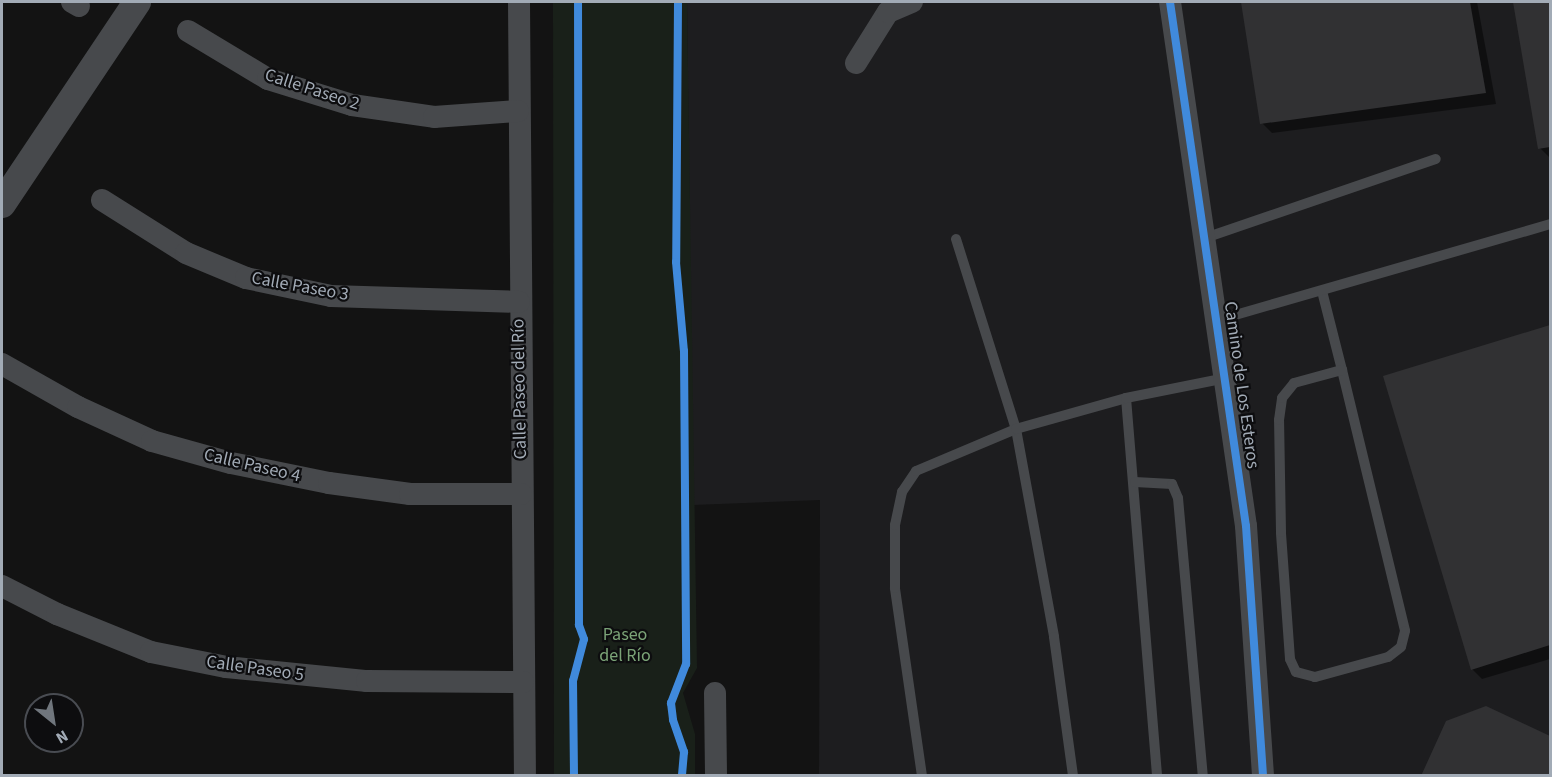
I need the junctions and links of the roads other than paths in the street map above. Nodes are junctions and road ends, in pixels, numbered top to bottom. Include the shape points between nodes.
1 (137, 2) edge
2 (519, 2) edge
3 (912, 2) edge
4 (1170, 2) edge
5 (188, 31) dead end
6 (856, 63) dead end
7 (518, 111) junction
8 (1436, 159) dead end
9 (102, 200) dead end
10 (2, 204) edge
11 (1551, 224) edge
12 (956, 239) dead end
13 (1202, 239) junction
14 (1322, 291) junction
15 (519, 302) junction
16 (1218, 320) junction
17 (2, 364) edge
18 (1342, 370) junction
19 (1226, 377) junction
20 (1126, 398) junction
21 (1016, 429) junction
22 (1135, 482) junction
23 (521, 494) junction
24 (2, 586) edge
25 (524, 682) junction
26 (715, 693) dead end
27 (525, 776) edge
28 (716, 776) edge
29 (921, 776) edge
30 (1073, 776) edge
31 (1156, 776) edge
32 (1203, 776) edge
33 (1263, 776) edge

1 - 10 street
2 - 7 street, Calle Paseo del Río
3 - 6 street via 888,12
4 - 13 street, Camino de Los Esteros
5 - 7 street, Calle Paseo 2 via 268,78 352,105 434,117
7 - 15 street, Calle Paseo del Río
8 - 13 lane
9 - 15 street, Calle Paseo 3 via 186,253 246,278 330,296
11 - 14 lane
12 - 21 lane
13 - 16 street, Camino de Los Esteros
14 - 16 lane
14 - 18 lane
15 - 23 street, Calle Paseo del Río
16 - 19 street, Camino de Los Esteros
17 - 23 street, Calle Paseo 4 via 78,407 152,441 231,463 410,494
18 - 18 lane via 1404,631 1401,647 1388,657 1315,677 1296,672 1290,659 1281,532 1281,398 1294,384
19 - 20 lane
19 - 33 street, Camino de Los Esteros via 1246,526
20 - 21 lane
20 - 22 lane
21 - 29 lane via 916,471 902,492 895,525 896,588
21 - 30 lane via 1054,637
22 - 31 lane
22 - 32 lane via 1172,484 1178,498
23 - 25 street, Calle Paseo del Río
24 - 25 street, Calle Paseo 5 via 57,614 151,652 226,667 367,681
25 - 27 street, Calle Paseo del Río
26 - 28 street

